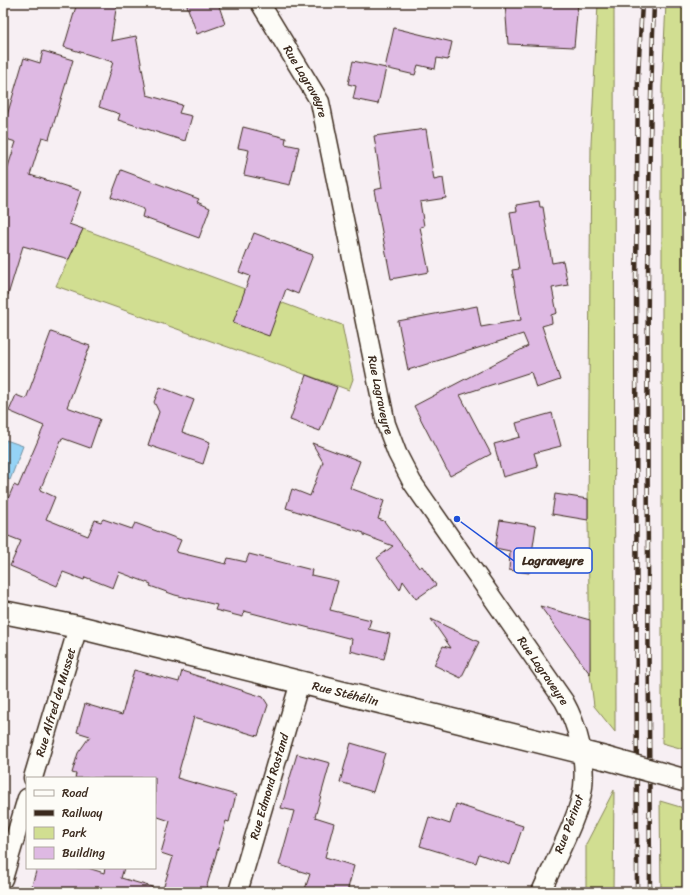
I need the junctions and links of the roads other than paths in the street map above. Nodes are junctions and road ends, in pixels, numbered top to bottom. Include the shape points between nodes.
1 (260, 3) edge
2 (3, 612) edge
3 (78, 627) junction
4 (300, 682) junction
5 (581, 752) junction
6 (33, 777) edge
7 (687, 780) edge
8 (26, 801) edge
9 (3, 879) edge
10 (238, 892) edge
11 (541, 892) edge

1 - 5 street, Rue Lagraveyre via 320,102 386,424 397,453 412,482 564,701 572,715
2 - 3 street, Rue Stéhélin
3 - 4 street, Rue Stéhélin
3 - 6 street, Rue Alfred de Musset
4 - 5 street, Rue Stéhélin
4 - 10 street, Rue Edmond Rostand
5 - 7 street, Rue Stéhélin, bridge
5 - 11 street, Rue Périnot via 583,787 575,815
8 - 9 street

